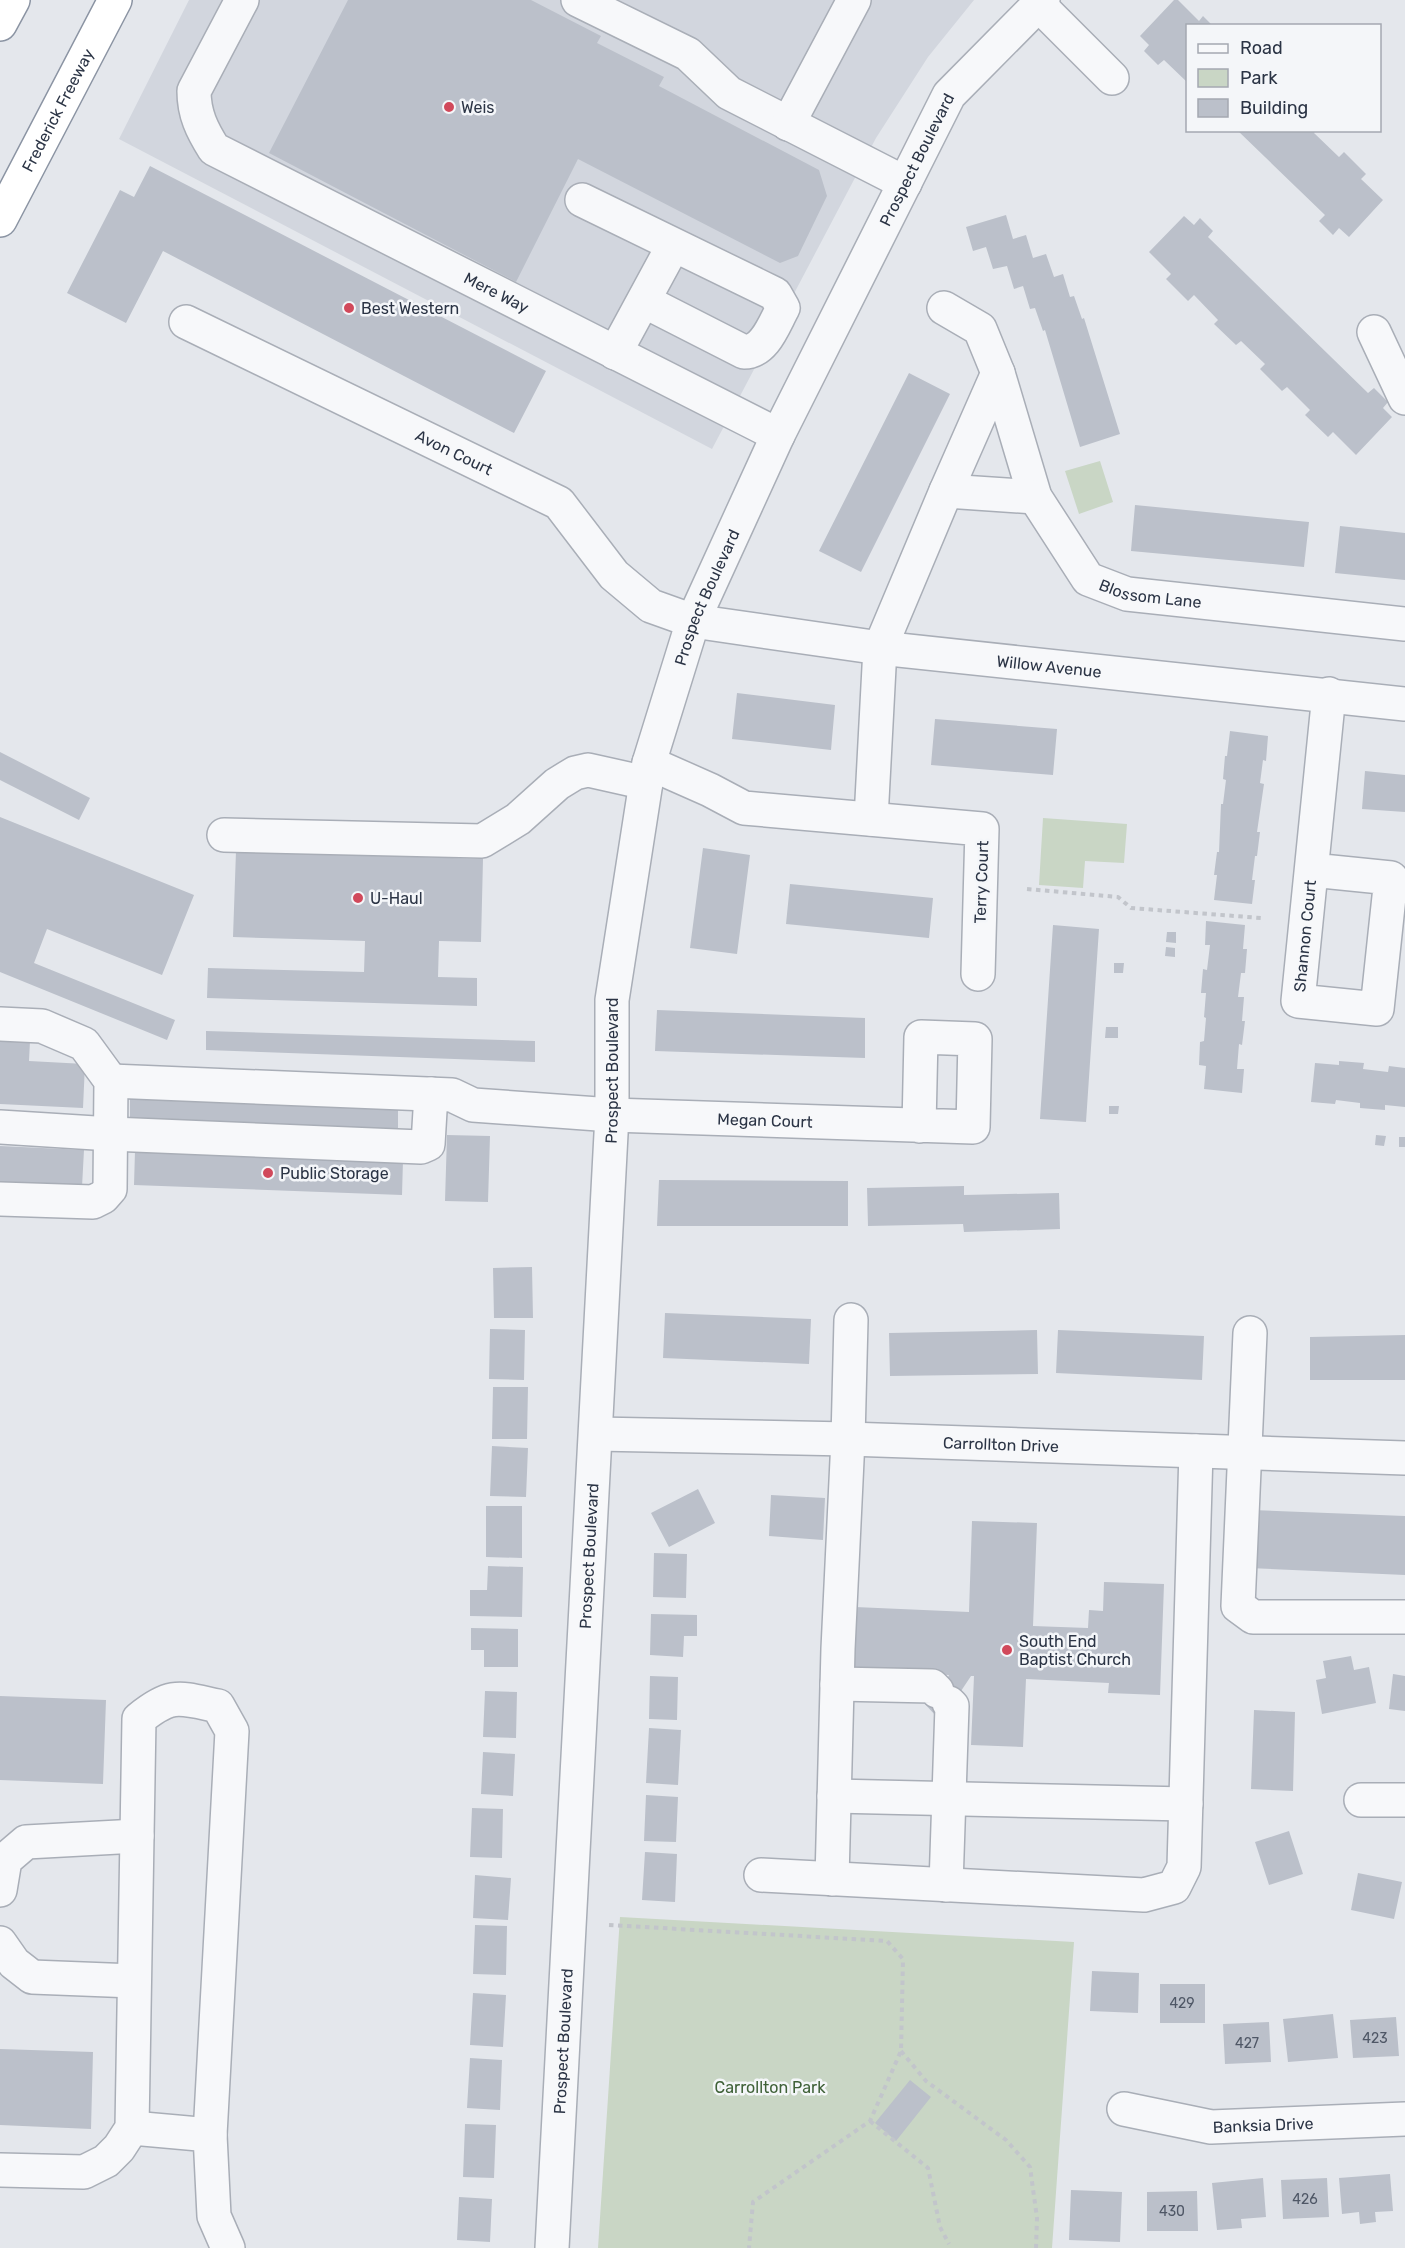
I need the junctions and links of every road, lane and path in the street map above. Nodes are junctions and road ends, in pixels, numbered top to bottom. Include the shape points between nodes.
1 (11, 0) edge
2 (115, 0) edge
3 (242, 0) edge
4 (578, 0) edge
5 (854, 0) edge
6 (1040, 2) edge
7 (0, 8) edge
8 (0, 24) edge
9 (1112, 78) dead end
10 (788, 124) junction
11 (905, 183) junction
12 (582, 200) dead end
13 (0, 220) edge
14 (674, 246) junction
15 (644, 302) junction
16 (944, 308) dead end
17 (186, 322) dead end
18 (1374, 332) dead end
19 (615, 353) junction
20 (998, 373) junction
21 (1405, 398) edge
22 (778, 435) junction
23 (946, 491) junction
24 (1035, 497) junction
25 (693, 621) junction
26 (1405, 624) edge
27 (880, 648) junction
28 (1329, 694) junction
29 (1405, 704) edge
30 (647, 773) junction
31 (871, 819) junction
32 (224, 835) dead end
33 (1311, 870) junction
34 (1027, 889) dead end
35 (1261, 918) dead end
36 (978, 974) dead end
37 (0, 1024) edge
38 (111, 1081) junction
39 (431, 1094) junction
40 (612, 1115) junction
41 (919, 1126) dead end
42 (0, 1127) edge
43 (111, 1134) junction
44 (0, 1199) edge
45 (851, 1320) dead end
46 (1250, 1333) dead end
47 (596, 1434) junction
48 (848, 1439) junction
49 (1196, 1451) junction
50 (1245, 1452) junction
51 (1405, 1458) edge
52 (1405, 1617) edge
53 (837, 1684) junction
54 (834, 1796) junction
55 (948, 1799) junction
56 (1361, 1800) dead end
57 (1405, 1800) edge
58 (1186, 1804) junction
59 (137, 1836) junction
60 (761, 1875) dead end
61 (832, 1879) junction
62 (946, 1885) junction
63 (0, 1890) edge
64 (609, 1925) dead end
65 (0, 1943) edge
66 (134, 1981) junction
67 (901, 2051) junction
68 (1124, 2109) dead end
69 (1405, 2120) edge
70 (870, 2121) junction
71 (132, 2128) junction
72 (210, 2135) junction
73 (0, 2170) edge
74 (949, 2244) dead end
75 (228, 2248) edge
76 (552, 2248) edge
77 (749, 2248) edge
78 (1036, 2248) edge

1 - 7 highway
1 - 8 highway
2 - 13 highway, Frederick Freeway
3 - 19 street, Mere Way via 194,91 199,124 214,149
4 - 10 street via 688,54 729,93
5 - 10 street
6 - 9 street
6 - 11 street, Prospect Boulevard via 949,95
10 - 11 street
11 - 22 street, Prospect Boulevard
12 - 14 street
14 - 15 street
14 - 15 street via 775,294 783,308 760,347 744,352
15 - 19 street
16 - 20 street, Blossom Lane via 980,329
17 - 25 street, Avon Court via 560,503 614,575 651,606
18 - 21 street
19 - 22 street, Mere Way
20 - 23 street
20 - 24 street, Blossom Lane
22 - 25 street, Prospect Boulevard
23 - 24 street
23 - 27 street
24 - 26 street, Blossom Lane via 1088,579 1127,594
25 - 27 street, Willow Avenue
25 - 30 street, Prospect Boulevard
27 - 28 street, Willow Avenue
27 - 31 street
28 - 29 street, Willow Avenue
28 - 33 street, Shannon Court
30 - 31 street, Terry Court via 710,790 744,808
30 - 32 street, Terry Court via 575,773 482,842
30 - 40 street, Prospect Boulevard via 612,1000
31 - 36 street, Terry Court via 982,829
33 - 33 street, Shannon Court via 1298,1001 1377,1009 1390,878
34 - 35 path via 1118,897 1131,908
37 - 38 street via 42,1026 84,1044
38 - 39 street, Megan Court
38 - 43 street
39 - 40 street, Megan Court via 452,1095 473,1105
39 - 43 street via 428,1144 421,1147
40 - 41 street, Megan Court
40 - 47 street, Prospect Boulevard
42 - 43 street
43 - 44 street via 110,1189 103,1197 93,1202
45 - 48 street
46 - 50 street
47 - 48 street, Carrollton Drive
47 - 76 street, Prospect Boulevard
48 - 49 street, Carrollton Drive
48 - 53 street
49 - 50 street, Carrollton Drive
49 - 58 street
50 - 51 street, Carrollton Drive
50 - 52 street via 1238,1605 1253,1617
53 - 54 street
53 - 55 street via 932,1686 943,1697 952,1707
54 - 55 street
54 - 61 street
55 - 58 street
55 - 62 street
56 - 57 street
58 - 62 street via 1184,1867 1174,1887 1144,1895
59 - 63 street via 26,1842 5,1860
59 - 66 street
59 - 72 street via 139,1719 177,1697 218,1706 232,1731
60 - 61 street
61 - 62 street
64 - 67 path via 887,1941 903,1959
65 - 66 street via 14,1963 32,1977
66 - 71 street
67 - 70 path
67 - 78 path via 926,2081 1006,2140 1030,2167 1037,2218
68 - 69 street, Banksia Drive via 1211,2127
70 - 74 path via 927,2168 940,2227
70 - 77 path via 753,2202
71 - 72 street
71 - 73 street via 106,2162 84,2172
72 - 75 street via 214,2216

